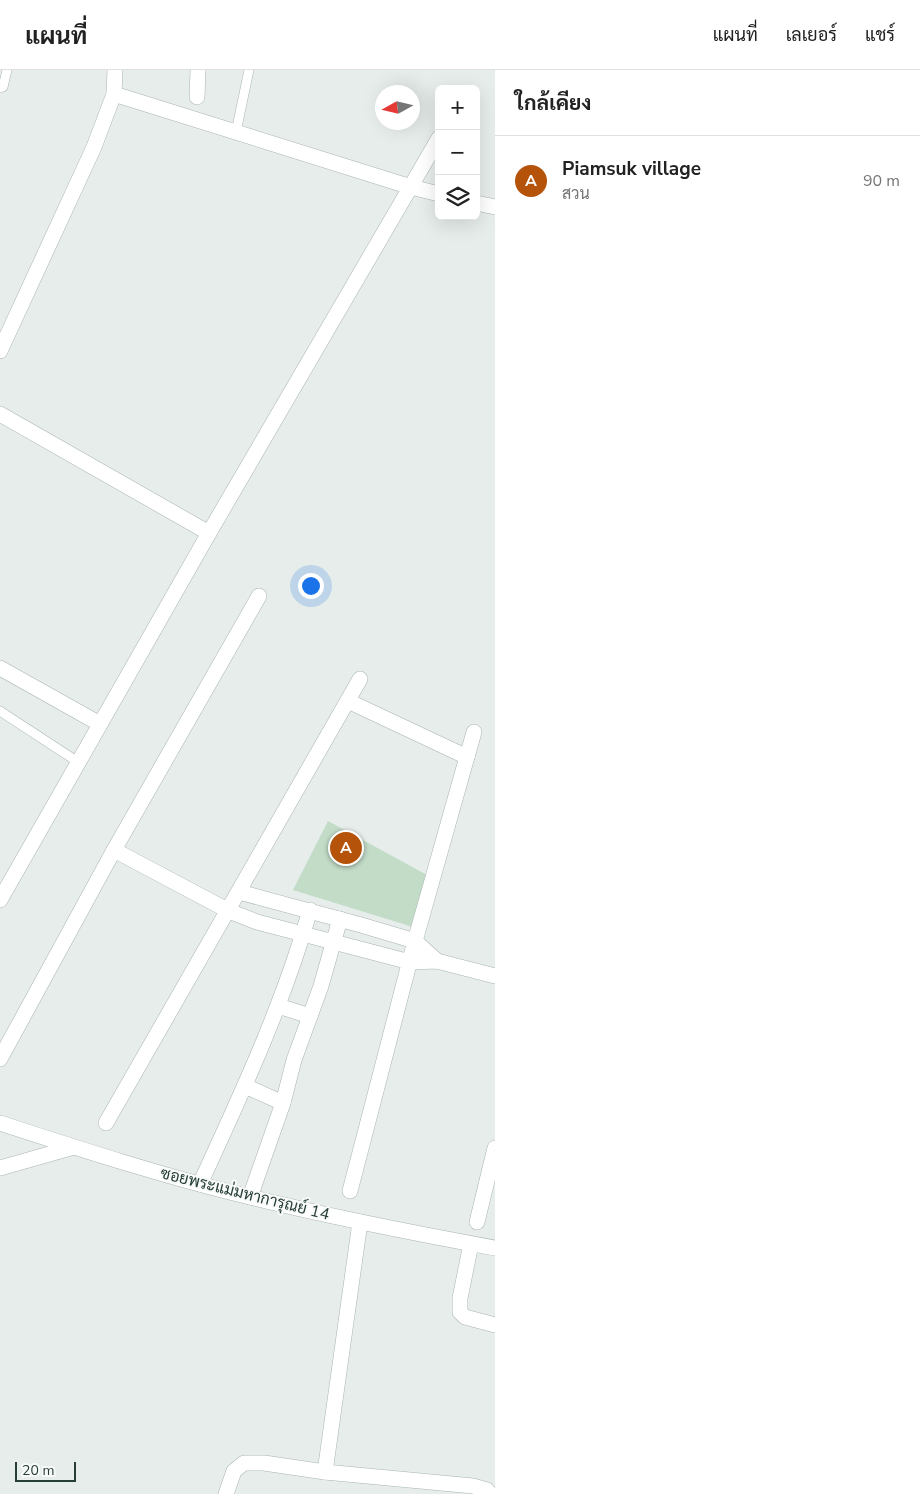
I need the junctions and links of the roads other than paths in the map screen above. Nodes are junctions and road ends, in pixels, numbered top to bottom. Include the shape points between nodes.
1 (7, 70) edge
2 (115, 70) edge
3 (198, 70) edge
4 (250, 70) edge
5 (0, 88) edge
6 (114, 94) junction
7 (197, 97) dead end
8 (236, 132) junction
9 (435, 145) edge
10 (411, 187) junction
11 (435, 193) edge
12 (480, 204) edge
13 (495, 208) edge
14 (0, 351) edge
15 (0, 414) edge
16 (209, 533) junction
17 (259, 596) dead end
18 (0, 668) edge
19 (360, 679) dead end
20 (348, 701) junction
21 (0, 711) edge
22 (100, 724) junction
23 (474, 732) dead end
24 (467, 757) junction
25 (78, 762) junction
26 (114, 850) junction
27 (239, 892) junction
28 (0, 900) edge
29 (229, 910) junction
30 (310, 910) junction
31 (340, 918) junction
32 (304, 935) junction
33 (334, 941) junction
34 (415, 941) junction
35 (437, 961) junction
36 (410, 962) junction
37 (495, 976) edge
38 (278, 1006) junction
39 (310, 1016) junction
40 (0, 1059) edge
41 (245, 1086) junction
42 (283, 1103) junction
43 (0, 1122) edge
44 (106, 1123) dead end
45 (74, 1147) junction
46 (495, 1148) edge
47 (0, 1168) edge
48 (200, 1184) junction
49 (350, 1191) dead end
50 (250, 1197) junction
51 (360, 1222) junction
52 (476, 1222) dead end
53 (471, 1244) junction
54 (495, 1248) edge
55 (495, 1325) edge
56 (325, 1472) junction
57 (226, 1494) edge
58 (490, 1494) edge

1 - 5 lane
2 - 6 street
3 - 7 street
4 - 8 lane
6 - 8 street
6 - 14 street via 94,147
8 - 10 street
9 - 10 street
10 - 11 street
10 - 16 street
12 - 13 street
15 - 16 street
16 - 22 street
17 - 26 street
18 - 22 street
19 - 20 street
20 - 24 street
20 - 27 street
21 - 25 lane
22 - 25 street
23 - 24 street
24 - 34 street
25 - 28 street
26 - 29 street
26 - 40 street
27 - 29 street
27 - 30 street
29 - 32 street via 257,922
29 - 44 street
30 - 31 street
30 - 32 street
31 - 33 street
31 - 34 street
32 - 33 street
32 - 38 street
33 - 36 street
33 - 39 street
34 - 35 street
34 - 36 street
35 - 36 street
35 - 37 street
36 - 49 street
38 - 39 street
38 - 41 street
39 - 42 street
41 - 42 street
41 - 48 street
42 - 50 street
43 - 45 street, ซอยพระแม่มหาการุณย์ 14
45 - 47 street
45 - 48 street, ซอยพระแม่มหาการุณย์ 14
46 - 52 street
48 - 50 street, ซอยพระแม่มหาการุณย์ 14
50 - 51 street, ซอยพระแม่มหาการุณย์ 14
51 - 53 street, ซอยพระแม่มหาการุณย์ 14
51 - 56 street
53 - 54 street, ซอยพระแม่มหาการุณย์ 14
53 - 55 street via 460,1312 465,1317
56 - 57 street via 244,1464 234,1471
56 - 58 street via 473,1486

